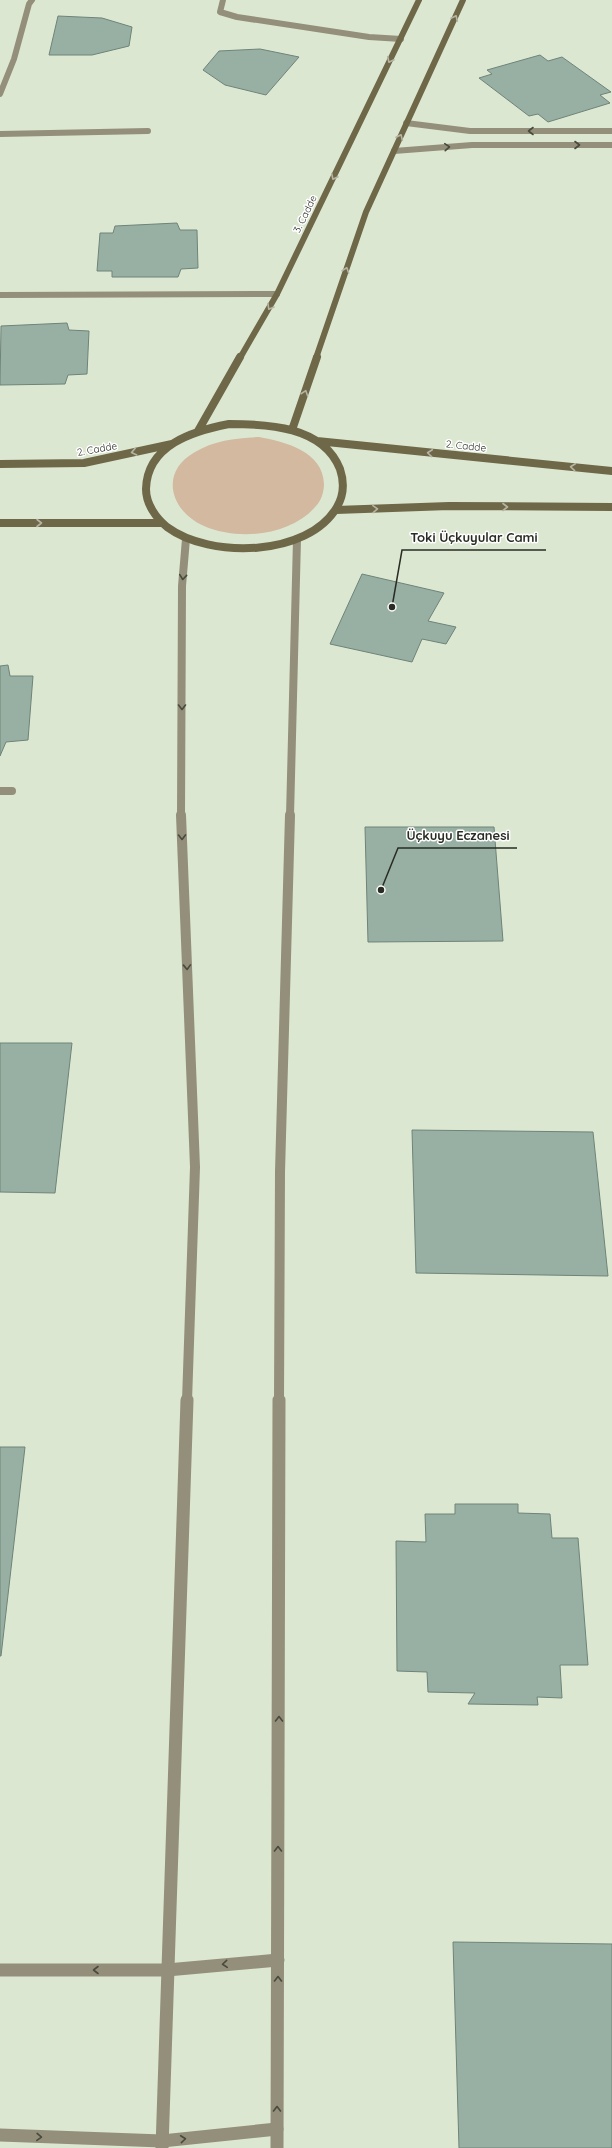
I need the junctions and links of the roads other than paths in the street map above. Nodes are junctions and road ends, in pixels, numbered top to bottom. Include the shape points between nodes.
1 (32, 0) edge
2 (223, 0) edge
3 (419, 0) edge
4 (463, 0) edge
5 (400, 39) junction
6 (0, 94) edge
7 (406, 123) junction
8 (148, 131) dead end
9 (612, 131) edge
10 (0, 134) edge
11 (612, 145) edge
12 (394, 151) junction
13 (278, 294) junction
14 (0, 295) edge
15 (292, 430) junction
16 (198, 431) junction
17 (317, 441) junction
18 (172, 444) junction
19 (0, 464) edge
20 (612, 472) edge
21 (612, 507) edge
22 (336, 510) junction
23 (0, 523) edge
24 (162, 523) junction
25 (186, 538) junction
26 (297, 539) junction
27 (0, 791) edge
28 (12, 791) dead end
29 (278, 1960) junction
30 (0, 1970) edge
31 (167, 1970) junction
32 (277, 2129) junction
33 (0, 2135) edge
34 (162, 2145) edge
35 (277, 2148) edge

1 - 6 street
2 - 5 street via 220,12 237,17 369,37
3 - 5 main road, 3. Cadde
7 -> 4 main road
5 -> 13 main road, 3. Cadde
9 -> 7 street via 470,131
12 -> 7 main road
8 - 10 street
12 -> 11 street via 472,145
15 -> 12 main road via 366,212
13 - 14 street
13 -> 16 main road, 3. Cadde
15 - 16 main road via 261,424 235,424
15 - 17 main road
16 - 18 main road
20 -> 17 main road, 2. Cadde
17 - 22 main road via 334,456 343,473 344,492
18 -> 19 main road, 2. Cadde via 84,463
18 - 24 main road via 153,462 145,482 148,504
22 -> 21 main road via 449,506
22 - 26 main road via 321,526
23 -> 24 main road
24 - 25 main road
25 - 26 main road via 213,546 241,549 271,547
25 -> 31 street via 182,586 181,838 195,1167
29 -> 26 street via 280,1172
27 - 28 street
29 -> 31 street
32 -> 29 street
31 -> 30 street
31 - 34 street
34 -> 32 street
32 - 35 street
33 -> 34 street

